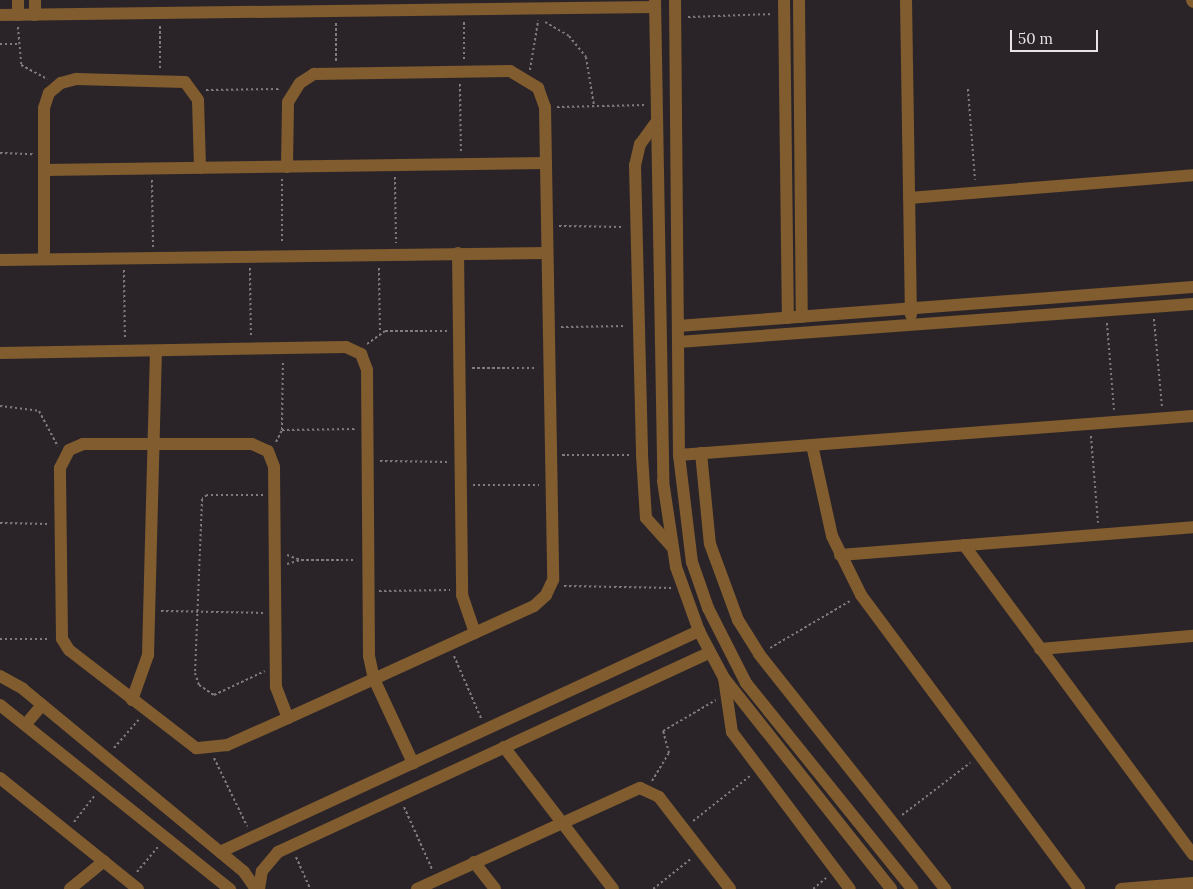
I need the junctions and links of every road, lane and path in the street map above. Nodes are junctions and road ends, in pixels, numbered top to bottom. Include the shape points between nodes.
1 (18, 0) edge
2 (35, 0) edge
3 (675, 0) edge
4 (784, 0) edge
5 (799, 0) edge
6 (906, 0) edge
7 (655, 3) edge
8 (388, 5) edge
9 (464, 9) junction
10 (336, 11) junction
11 (160, 13) junction
12 (784, 13) junction
13 (0, 15) edge
14 (18, 15) junction
15 (35, 15) junction
16 (676, 18) junction
17 (0, 44) edge
18 (19, 44) junction
19 (462, 71) junction
20 (336, 72) junction
21 (160, 78) junction
22 (528, 78) junction
23 (60, 83) junction
24 (294, 89) junction
25 (968, 89) dead end
26 (194, 90) junction
27 (656, 105) junction
28 (594, 106) junction
29 (545, 107) junction
30 (657, 121) junction
31 (0, 152) edge
32 (44, 154) junction
33 (546, 163) junction
34 (461, 164) junction
35 (395, 165) junction
36 (285, 167) junction
37 (200, 168) junction
38 (152, 169) junction
39 (44, 170) junction
40 (1193, 175) edge
41 (976, 192) junction
42 (909, 198) junction
43 (547, 226) junction
44 (637, 228) junction
45 (379, 253) junction
46 (396, 253) junction
47 (458, 253) junction
48 (547, 253) junction
49 (249, 255) junction
50 (282, 255) junction
51 (154, 257) junction
52 (124, 258) junction
53 (44, 259) junction
54 (0, 260) edge
55 (1193, 287) edge
56 (1193, 304) edge
57 (1153, 307) junction
58 (910, 309) junction
59 (1106, 310) junction
60 (802, 317) junction
61 (788, 318) junction
62 (911, 325) junction
63 (640, 326) junction
64 (678, 326) junction
65 (548, 327) junction
66 (380, 332) junction
67 (459, 332) junction
68 (678, 342) junction
69 (251, 349) junction
70 (283, 349) junction
71 (125, 351) junction
72 (156, 351) junction
73 (0, 353) edge
74 (361, 354) junction
75 (460, 368) junction
76 (549, 368) junction
77 (661, 403) junction
78 (679, 403) junction
79 (0, 406) edge
80 (1193, 416) edge
81 (1162, 418) junction
82 (1116, 422) junction
83 (1090, 424) junction
84 (368, 429) junction
85 (282, 430) junction
86 (153, 444) junction
87 (812, 445) junction
88 (268, 451) junction
89 (700, 453) junction
90 (642, 454) junction
91 (550, 455) junction
92 (680, 455) junction
93 (62, 458) junction
94 (368, 461) junction
95 (461, 462) junction
96 (551, 485) junction
97 (461, 486) junction
98 (274, 495) junction
99 (0, 522) edge
100 (60, 525) junction
101 (1193, 527) edge
102 (1098, 534) junction
103 (964, 545) junction
104 (671, 546) junction
105 (840, 555) junction
106 (275, 559) junction
107 (301, 560) junction
108 (368, 560) junction
109 (552, 586) junction
110 (682, 588) junction
111 (462, 590) junction
112 (368, 591) junction
113 (861, 595) junction
114 (149, 611) junction
115 (197, 612) junction
116 (275, 614) junction
117 (699, 631) junction
118 (475, 633) junction
119 (1193, 636) edge
120 (0, 638) edge
121 (62, 639) junction
122 (449, 645) junction
123 (1040, 649) junction
124 (709, 653) junction
125 (759, 654) junction
126 (276, 665) junction
127 (0, 676) edge
128 (724, 678) junction
129 (374, 679) junction
130 (725, 695) junction
131 (132, 700) junction
132 (42, 704) junction
133 (0, 705) edge
134 (146, 712) junction
135 (288, 718) junction
136 (26, 724) junction
137 (486, 729) junction
138 (504, 747) junction
139 (209, 749) junction
140 (980, 755) junction
141 (106, 757) junction
142 (413, 763) junction
143 (758, 769) junction
144 (0, 778) edge
145 (103, 786) junction
146 (647, 789) junction
147 (399, 796) junction
148 (562, 822) junction
149 (892, 822) junction
150 (684, 829) junction
151 (66, 831) junction
152 (166, 837) junction
153 (252, 838) junction
154 (292, 846) junction
155 (701, 851) junction
156 (220, 852) junction
157 (1193, 854) edge
158 (104, 861) junction
159 (474, 862) junction
160 (836, 871) junction
161 (437, 880) junction
162 (1193, 883) edge
163 (134, 885) edge
164 (70, 889) edge
165 (230, 889) edge
166 (258, 889) edge
167 (310, 889) edge
168 (417, 889) edge
169 (495, 889) edge
170 (614, 889) edge
171 (653, 889) edge
172 (730, 889) edge
173 (812, 889) edge
174 (850, 889) edge
175 (891, 889) edge
176 (912, 889) edge
177 (945, 889) edge
178 (1079, 889) edge
179 (1121, 889) edge

1 - 14 street
2 - 15 street
3 - 16 street
4 - 12 street
5 - 60 street
6 - 42 street
7 - 9 street
7 - 27 street
8 - 9 street
8 - 10 street
9 - 19 path
10 - 11 street
10 - 20 path
11 - 15 street
11 - 21 path
12 - 16 path
12 - 61 street
13 - 14 street
14 - 15 street
14 - 18 path
16 - 64 street
17 - 18 path
18 - 23 path via 25,70
19 - 20 street
19 - 22 street via 510,71
19 - 34 path
20 - 24 street via 314,74
21 - 23 street
21 - 26 street via 180,80
22 - 28 path via 539,18 581,50 589,66
22 - 29 street
23 - 32 street via 49,93 44,108
24 - 26 path
24 - 36 street via 287,108
25 - 41 path
26 - 37 street via 199,104
27 - 28 path
27 - 30 street
28 - 29 path
29 - 33 street
30 - 44 street via 643,137 636,158
30 - 77 street
31 - 32 path
32 - 39 street
33 - 34 street
33 - 43 street
34 - 35 street
35 - 36 street
35 - 46 path
36 - 37 street
36 - 50 path
37 - 38 street
38 - 39 street
38 - 51 path
39 - 53 street
40 - 41 street
41 - 42 street
42 - 58 street
43 - 44 path
43 - 48 street
44 - 63 street
45 - 46 street
45 - 50 street
45 - 66 path
46 - 47 street
47 - 48 street
47 - 67 street
48 - 65 street
49 - 50 street
49 - 51 street
49 - 69 path
51 - 52 street
52 - 53 street
52 - 71 path
53 - 54 street
55 - 58 street
56 - 57 street
57 - 59 street
57 - 81 path
58 - 60 street
58 - 62 street
59 - 62 street
59 - 82 path
60 - 61 street
61 - 64 street
62 - 68 street
63 - 65 path
63 - 90 street
64 - 68 street
65 - 76 street
66 - 67 path
66 - 74 path
67 - 75 street
68 - 78 street
69 - 70 street
69 - 72 street
70 - 74 street via 346,347
70 - 85 path
71 - 72 street
71 - 73 street
72 - 86 street
74 - 84 street via 367,370
75 - 76 path
75 - 95 street
76 - 91 street
77 - 78 street
77 - 104 street via 662,481
78 - 92 street
79 - 93 path via 39,411
80 - 81 street
81 - 82 street
82 - 83 street
83 - 87 street
83 - 102 path
84 - 85 path
84 - 94 street
85 - 88 path
86 - 88 street via 252,444
86 - 93 street via 83,444
86 - 114 street
87 - 89 street
87 - 105 street via 825,516
88 - 98 street via 273,462
89 - 92 street
89 - 125 street via 704,504 717,567 738,620
90 - 91 path
90 - 104 street via 646,518
91 - 96 street
92 - 176 street via 692,562 729,653 746,683
93 - 100 street
94 - 95 path
94 - 108 street
95 - 97 street
96 - 97 path
96 - 109 street
97 - 111 street
98 - 106 street
98 - 115 path via 207,495 202,499
99 - 100 path
100 - 121 street
101 - 102 street
102 - 103 street
103 - 105 street
103 - 123 street
104 - 110 street
105 - 113 street
106 - 107 path
106 - 107 path
106 - 116 street
107 - 108 path
108 - 112 street
109 - 110 path
109 - 118 street via 538,603
110 - 117 street
111 - 112 path
111 - 118 street
112 - 129 street via 369,656
113 - 125 path
113 - 140 street
114 - 115 path
114 - 131 street via 147,662
115 - 116 path
115 - 126 path via 195,673 202,690 220,694
116 - 126 street
117 - 124 street
117 - 137 street
118 - 122 street
119 - 123 street
120 - 121 path
121 - 131 street
122 - 129 street
122 - 137 path
123 - 157 street
124 - 128 street
124 - 138 street
125 - 149 street
126 - 135 street via 277,694
127 - 132 street
128 - 130 street
128 - 175 street
129 - 135 street
129 - 142 street
130 - 143 street via 732,732
130 - 146 path via 663,731 669,753
131 - 134 street
132 - 136 street
132 - 141 street
133 - 136 street
134 - 139 street via 184,743
134 - 141 path
135 - 139 street
136 - 145 street
137 - 142 street
138 - 147 street
138 - 148 street
139 - 153 path
140 - 149 path
140 - 178 street
141 - 156 street
142 - 153 street
143 - 150 path
143 - 160 street
144 - 151 street
145 - 151 path
145 - 152 street
146 - 148 street via 632,789
146 - 150 street
147 - 154 street
147 - 161 path
148 - 159 street
148 - 170 street
149 - 177 street
150 - 155 street
151 - 158 street
152 - 163 path
152 - 165 street
153 - 156 street
154 - 166 street via 266,864
154 - 167 path
155 - 171 path
155 - 172 street
156 - 166 street
158 - 163 street
158 - 164 street
159 - 161 street
159 - 169 street
160 - 173 path
160 - 174 street
161 - 168 street
162 - 179 street

